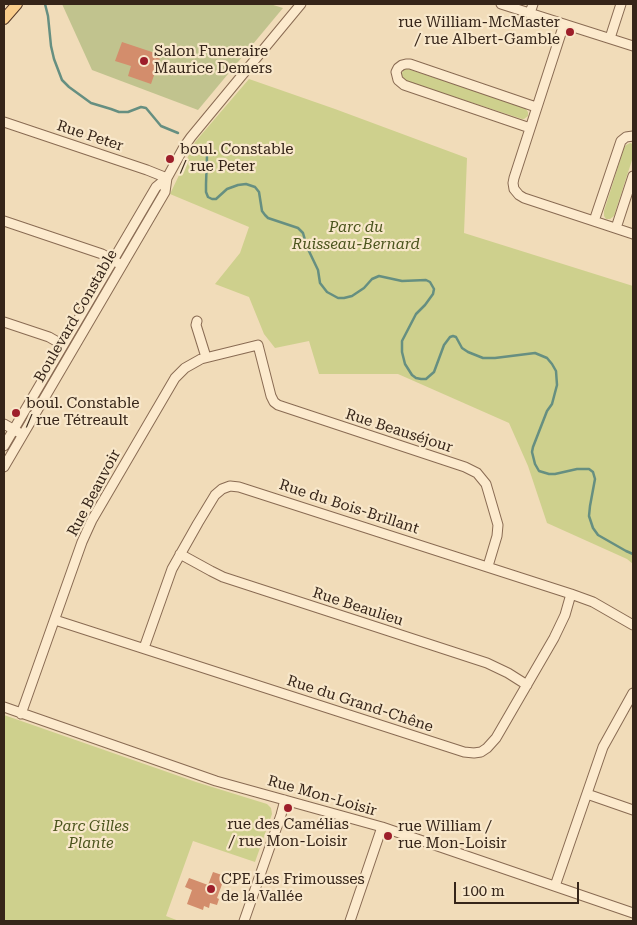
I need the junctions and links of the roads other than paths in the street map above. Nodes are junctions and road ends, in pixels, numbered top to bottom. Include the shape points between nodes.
1 (17, 4) edge
2 (301, 4) edge
3 (533, 4) edge
4 (621, 4) edge
5 (507, 5) edge
6 (530, 13) junction
7 (4, 19) edge
8 (564, 24) junction
9 (610, 38) junction
10 (633, 46) edge
11 (536, 107) junction
12 (4, 122) edge
13 (530, 128) junction
14 (633, 136) edge
15 (633, 176) edge
16 (167, 178) junction
17 (4, 221) edge
18 (594, 221) junction
19 (616, 228) junction
20 (633, 234) edge
21 (113, 260) junction
22 (122, 266) junction
23 (197, 321) dead end
24 (4, 322) edge
25 (63, 345) junction
26 (258, 345) joint
27 (206, 357) junction
28 (4, 424) edge
29 (14, 430) junction
30 (22, 435) junction
31 (4, 446) edge
32 (4, 467) edge
33 (180, 554) junction
34 (488, 566) junction
35 (572, 594) junction
36 (55, 620) junction
37 (633, 626) edge
38 (144, 648) junction
39 (528, 684) junction
40 (632, 699) edge
41 (4, 707) edge
42 (21, 714) junction
43 (587, 794) junction
44 (285, 800) junction
45 (633, 810) edge
46 (382, 827) junction
47 (555, 886) junction
48 (633, 914) edge
49 (353, 920) edge
50 (244, 921) edge

1 - 7 main road
2 - 16 street, Boulevard Constable via 191,137
3 - 6 street
4 - 9 street
5 - 6 street
6 - 8 street
8 - 9 street
8 - 11 street
9 - 10 street
11 - 13 street
11 - 13 street via 410,64 402,65 396,72 404,85
12 - 16 street, Rue Peter
13 - 18 street via 513,181 517,194
14 - 18 street via 624,138 620,144
15 - 19 street
16 - 21 street, Boulevard Constable via 156,188
16 - 22 street, Boulevard Constable via 165,192
17 - 21 street
18 - 19 street
19 - 20 street
21 - 22 street
21 - 25 street, Boulevard Constable
22 - 30 street, Boulevard Constable
23 - 27 street
24 - 25 street
25 - 29 street, Boulevard Constable
26 - 27 street, Rue Beauvoir
26 - 34 street, Rue Beauséjour via 271,396 278,405 466,467 480,475 487,488 498,529
27 - 36 street, Rue Beauvoir via 189,365 176,378 96,513
28 - 29 street
29 - 30 street
29 - 31 street, Boulevard Constable
30 - 32 street, Boulevard Constable
33 - 34 street, Rue du Bois-Brillant via 217,493 224,487 233,486
33 - 38 street, Rue du Bois-Brillant
33 - 39 street, Rue Beaulieu via 223,577 487,663
34 - 35 street, Rue du Bois-Brillant
35 - 37 street, Rue du Bois-Brillant via 593,602
35 - 39 street, Rue du Grand-Chêne via 559,628
36 - 38 street, Rue du Grand-Chêne
36 - 42 street, Rue Beauvoir
38 - 39 street, Rue du Grand-Chêne via 471,753 484,750 492,743
40 - 43 street via 603,747
41 - 42 street, Rue Mon-Loisir
42 - 44 street, Rue Mon-Loisir via 198,775
43 - 45 street
43 - 47 street
44 - 46 street, Rue Mon-Loisir
44 - 50 street
46 - 47 street, Rue Mon-Loisir
46 - 49 street
47 - 48 street, Rue Mon-Loisir

